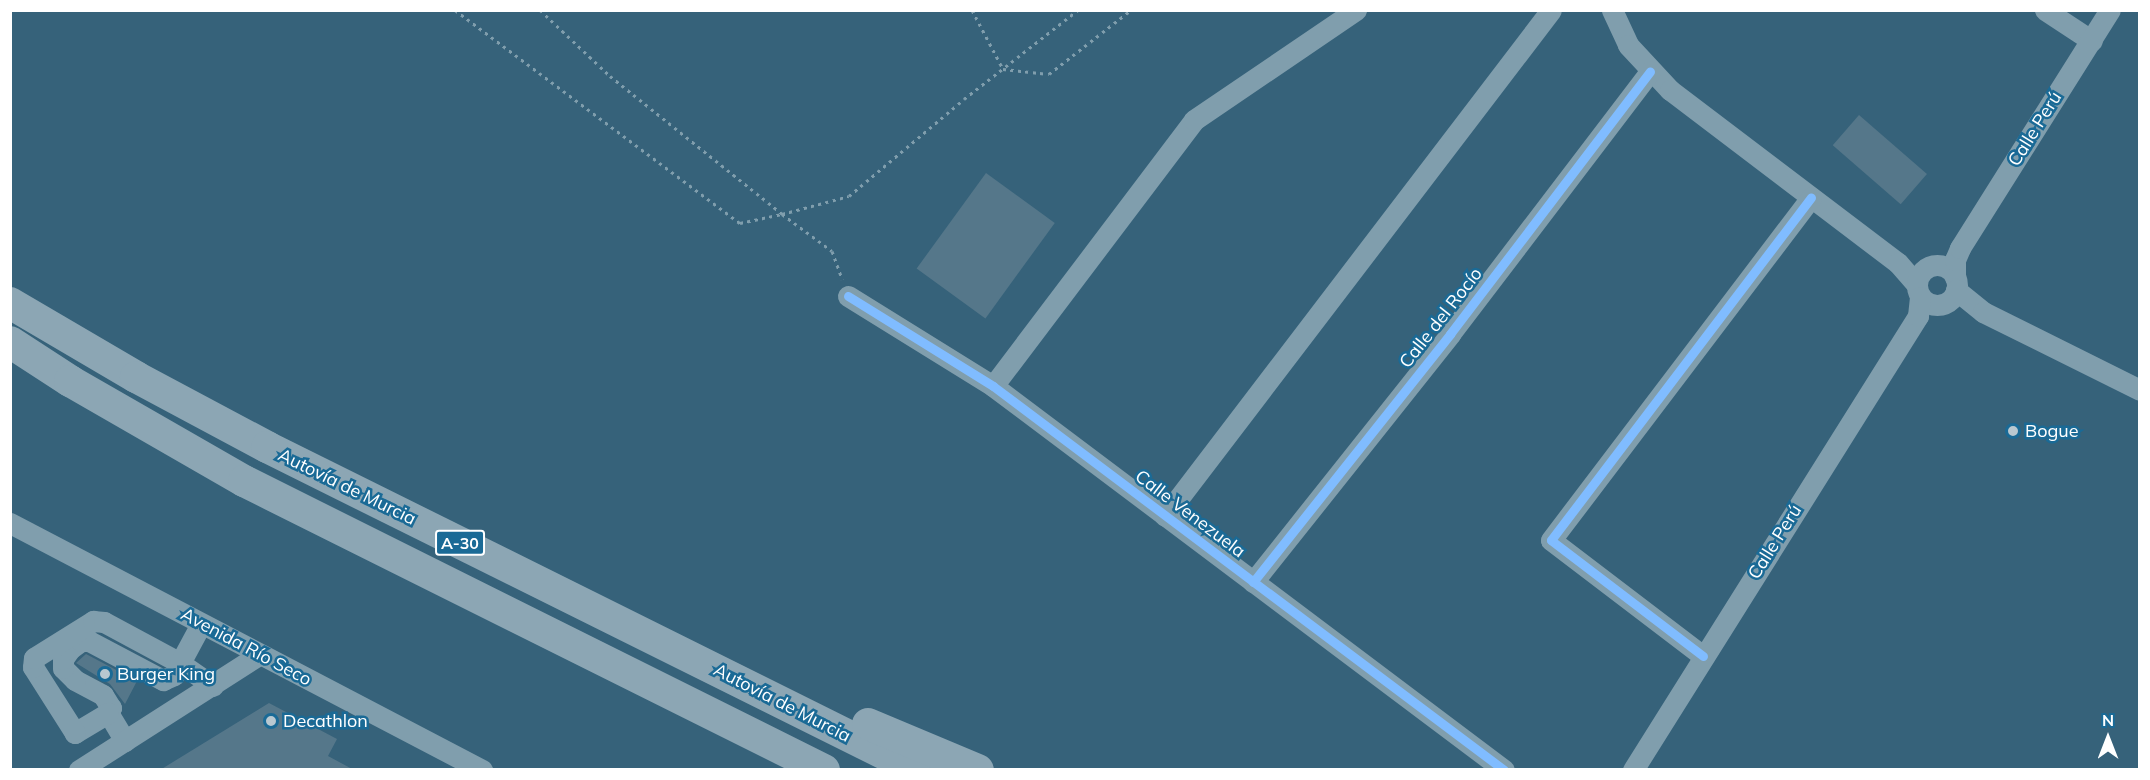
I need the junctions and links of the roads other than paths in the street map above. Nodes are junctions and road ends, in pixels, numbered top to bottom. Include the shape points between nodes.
1 (1356, 10) edge
2 (1551, 10) edge
3 (1612, 10) edge
4 (2044, 10) edge
5 (2110, 10) edge
6 (2092, 41) junction
7 (1650, 70) junction
8 (1811, 198) junction
9 (1934, 290) junction
10 (848, 296) road end
11 (10, 303) edge
12 (10, 342) edge
13 (993, 386) junction
14 (2139, 390) edge
15 (1165, 516) junction
16 (10, 523) edge
17 (1253, 582) junction
18 (201, 624) junction
19 (625, 624) junction
20 (259, 656) junction
21 (1703, 656) junction
22 (180, 663) junction
23 (213, 686) junction
24 (708, 712) junction
25 (108, 713) junction
26 (125, 741) junction
27 (79, 770) edge
28 (482, 770) edge
29 (808, 770) edge
30 (824, 770) edge
31 (916, 770) edge
32 (978, 770) edge
33 (1504, 770) edge
34 (1633, 770) edge

1 - 13 street via 1194,120
2 - 15 street
3 - 7 street via 1628,45
4 - 6 street
5 - 6 street, Calle Perú
6 - 9 street, Calle Perú
7 - 8 street via 1670,90
7 - 17 street, Calle del Rocío via 1450,334
8 - 9 street
8 - 21 street via 1551,540
9 - 14 street
9 - 21 street, Calle Perú
10 - 13 street, Calle Venezuela
11 - 19 highway, Autovía de Murcia / A-30 via 204,414
12 - 24 highway, A-30 via 244,481
13 - 15 street, Calle Venezuela
15 - 17 street, Calle Venezuela
16 - 18 street, Avenida Río Seco
17 - 33 street, Calle Venezuela
18 - 20 street, Avenida Río Seco
18 - 22 street
19 - 31 highway, Autovía de Murcia / A-30
19 - 32 highway
20 - 23 street
20 - 28 street, Avenida Río Seco
21 - 34 street, Calle Perú
22 - 23 street
22 - 25 street via 174,675 163,680 89,641 81,641 63,659 63,668 75,680 103,695 111,708
22 - 25 street via 104,622 93,621 34,657 33,667 75,733
23 - 26 street
24 - 29 highway
24 - 30 highway, A-30
25 - 26 street
26 - 27 street

